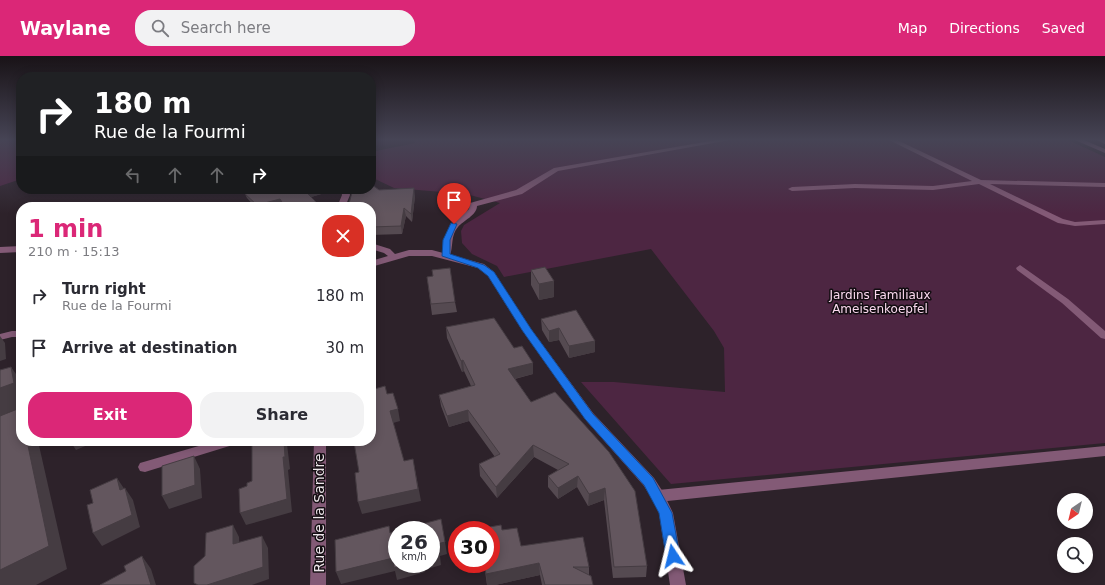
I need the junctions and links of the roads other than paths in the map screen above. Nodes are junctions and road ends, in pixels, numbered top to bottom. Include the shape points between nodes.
1 (557, 165) edge
2 (576, 165) edge
3 (944, 165) edge
4 (556, 168) junction
5 (980, 182) junction
6 (1105, 185) edge
7 (792, 189) dead end
8 (1105, 222) edge
9 (376, 248) edge
10 (16, 249) edge
11 (0, 250) edge
12 (446, 256) junction
13 (393, 257) junction
14 (376, 262) edge
15 (1020, 268) dead end
16 (16, 334) edge
17 (1105, 336) edge
18 (0, 337) edge
19 (16, 379) edge
20 (0, 384) edge
21 (215, 446) edge
22 (320, 446) edge
23 (1105, 451) edge
24 (145, 467) dead end
25 (658, 496) junction
26 (318, 585) edge
27 (678, 585) edge

1 - 4 street
2 - 4 street
3 - 5 street
4 - 12 street via 519,192 474,205 473,210 450,230
5 - 6 street
5 - 7 street via 933,188 855,186
5 - 8 street via 1061,221 1076,224
9 - 13 street via 387,251
10 - 11 street
12 - 13 street via 420,252
12 - 25 street via 481,266 491,274 527,330 589,416 649,482
13 - 14 street
15 - 17 street via 1065,301
16 - 18 street
19 - 20 street
21 - 24 street
22 - 26 street, Rue de la Sandre
23 - 25 street
25 - 27 street via 666,513

